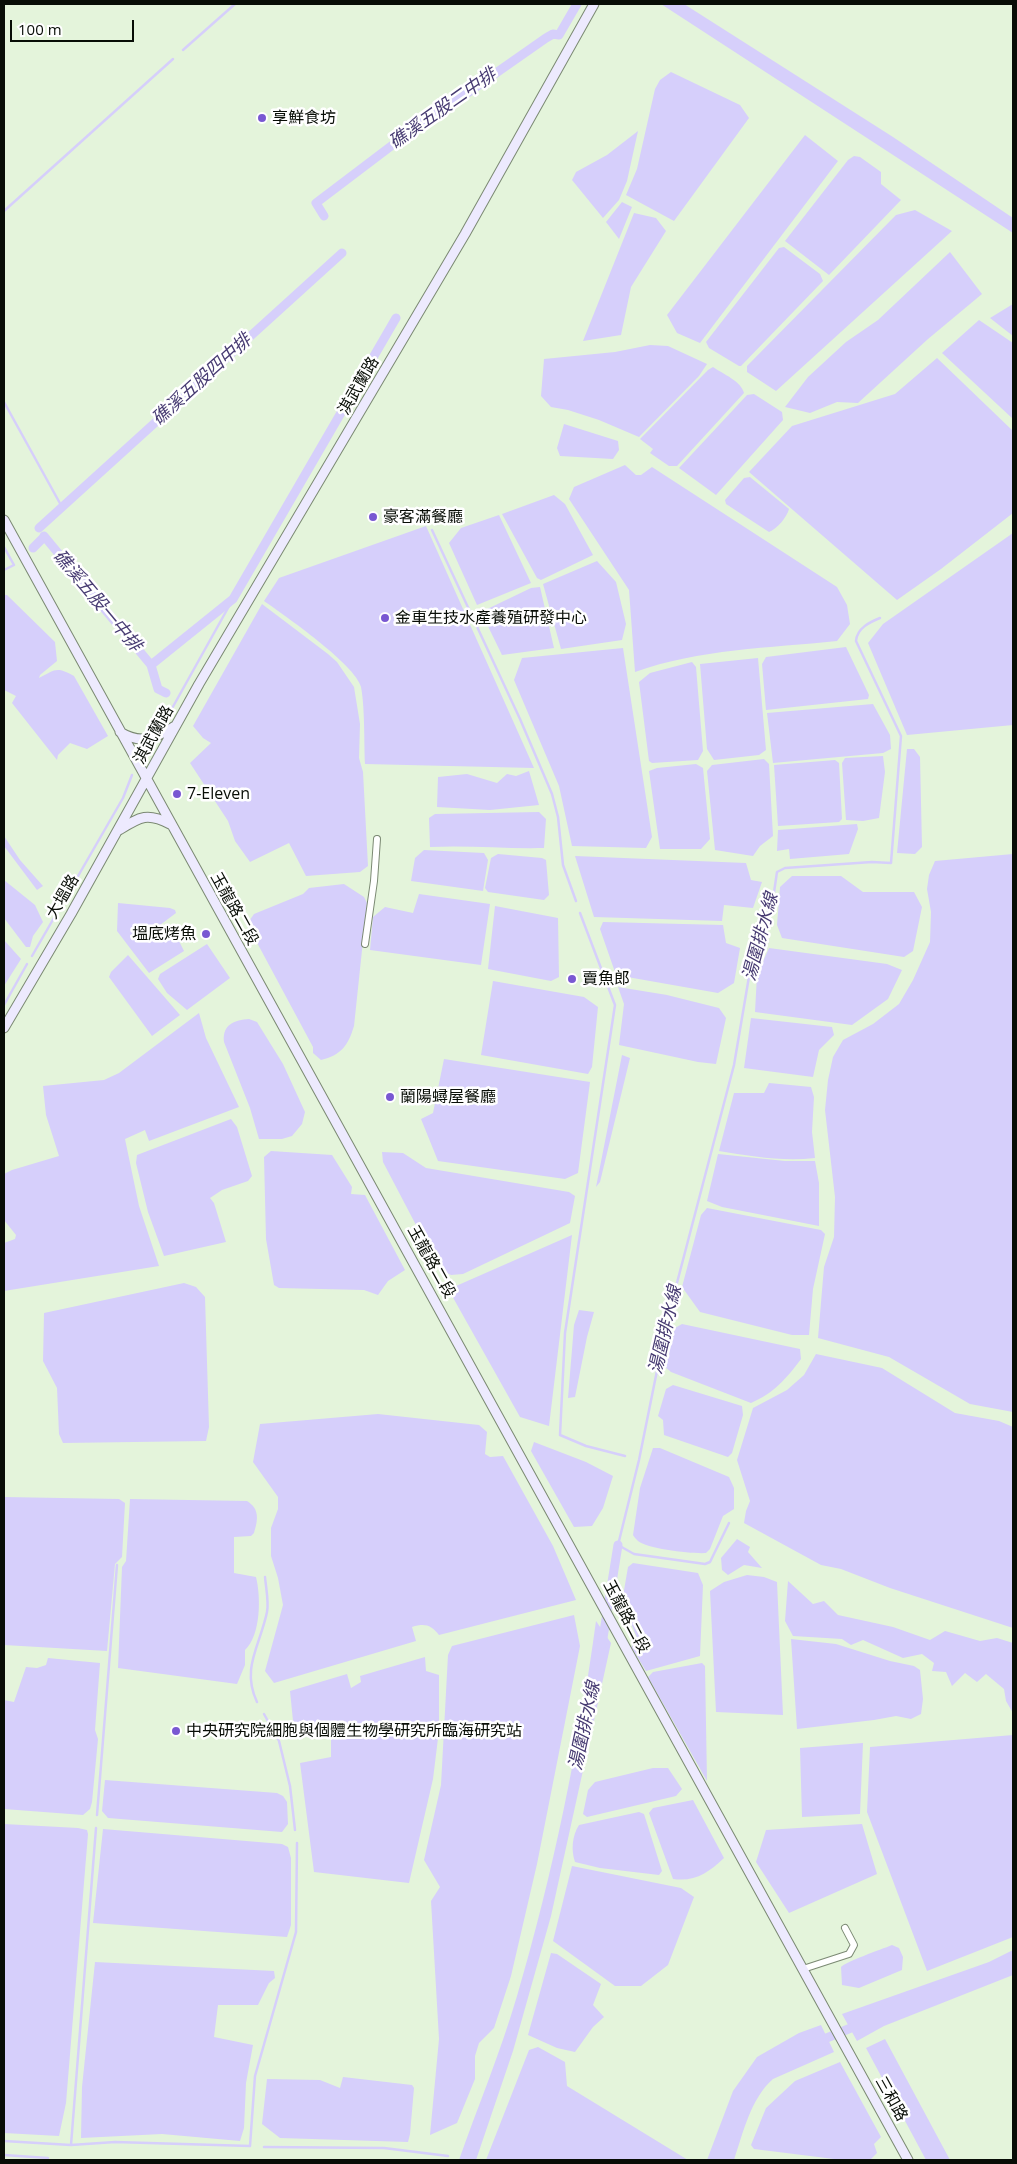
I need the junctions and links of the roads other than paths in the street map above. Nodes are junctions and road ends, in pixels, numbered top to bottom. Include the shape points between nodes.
1 (594, 4) edge
2 (4, 520) edge
3 (177, 725) junction
4 (120, 732) junction
5 (146, 780) junction
6 (171, 825) junction
7 (118, 830) junction
8 (377, 838) dead end
9 (365, 944) dead end
10 (4, 1028) edge
11 (845, 1928) dead end
12 (803, 1969) junction
13 (831, 2020) joint
14 (908, 2160) edge

1 - 3 main road, 淇武蘭路 via 465,234
2 - 4 main road, 玉龍路二段
3 - 4 main road via 160,736 143,740 131,739
3 - 5 main road, 淇武蘭路
4 - 5 main road, 玉龍路二段
5 - 6 main road, 玉龍路二段
5 - 7 main road, 大塭路
6 - 7 main road via 150,816 138,818
6 - 12 main road, 玉龍路二段
7 - 10 main road, 大塭路
8 - 9 street
11 - 12 street via 854,1945 848,1954
12 - 13 main road, 玉龍路二段
13 - 14 main road, 三和路

